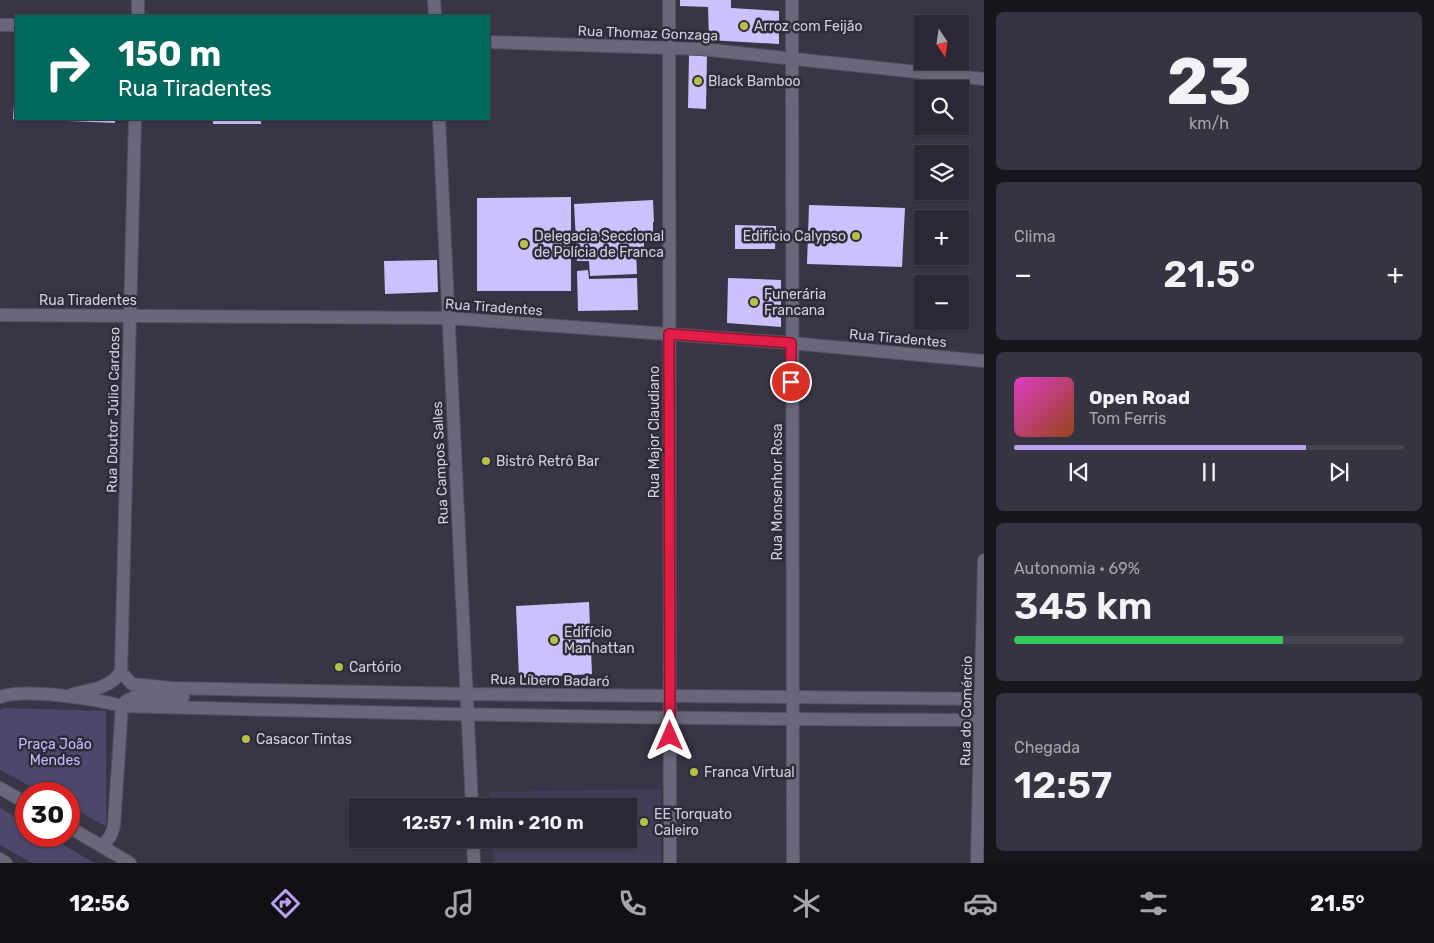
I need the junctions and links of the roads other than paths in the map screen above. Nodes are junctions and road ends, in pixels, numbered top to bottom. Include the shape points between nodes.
1 (138, 0) edge
2 (434, 0) edge
3 (669, 0) edge
4 (792, 0) edge
5 (138, 15) edge
6 (435, 15) edge
7 (0, 25) edge
8 (15, 25) edge
9 (490, 42) edge
10 (670, 48) junction
11 (792, 58) junction
12 (984, 79) edge
13 (135, 120) edge
14 (439, 120) edge
15 (0, 315) edge
16 (130, 315) junction
17 (448, 318) junction
18 (669, 334) junction
19 (791, 343) junction
20 (984, 361) edge
21 (984, 560) edge
22 (122, 672) junction
23 (280, 691) junction
24 (467, 694) junction
25 (63, 696) junction
26 (0, 697) edge
27 (670, 697) junction
28 (792, 698) junction
29 (982, 699) edge
30 (122, 706) junction
31 (468, 715) junction
32 (671, 718) junction
33 (793, 720) junction
34 (982, 720) edge
35 (0, 788) edge
36 (15, 797) edge
37 (472, 798) edge
38 (80, 834) edge
39 (101, 846) junction
40 (473, 848) edge
41 (0, 859) edge
42 (6, 863) edge
43 (130, 863) edge
44 (474, 863) edge
45 (670, 863) edge
46 (793, 863) edge
47 (978, 863) edge

1 - 5 street
2 - 6 street
3 - 10 street, Rua Major Claudiano
4 - 11 street, Rua Monsenhor Rosa
7 - 8 street
9 - 10 street, Rua Thomaz Gonzaga
10 - 11 street, Rua Thomaz Gonzaga
10 - 18 street, Rua Major Claudiano
11 - 12 street, Rua Thomaz Gonzaga
11 - 19 street, Rua Monsenhor Rosa
13 - 16 street, Rua Doutor Júlio Cardoso
14 - 17 street, Rua Campos Salles
15 - 16 street, Rua Tiradentes
16 - 17 street, Rua Tiradentes
16 - 22 street, Rua Doutor Júlio Cardoso
17 - 18 street, Rua Tiradentes
17 - 24 street, Rua Campos Salles
18 - 19 street, Rua Tiradentes
18 - 27 street, Rua Major Claudiano
19 - 20 street, Rua Tiradentes
19 - 28 street, Rua Monsenhor Rosa
21 - 29 street, Rua do Comércio
22 - 23 street, Rua Líbero Badaró via 132,684
22 - 25 street via 108,684
23 - 24 street, Rua Líbero Badaró
23 - 30 street via 240,698 134,697
24 - 27 street, Rua Líbero Badaró
24 - 31 street, Rua Campos Salles
25 - 26 street via 22,694
25 - 30 street
27 - 28 street, Rua Líbero Badaró
27 - 32 street, Rua Major Claudiano
28 - 29 street, Rua Líbero Badaró
28 - 33 street, Rua Monsenhor Rosa
29 - 34 street, Rua do Comércio
30 - 31 street
30 - 39 street via 114,826 108,841
31 - 32 street
31 - 37 street, Rua Campos Salles
32 - 33 street
32 - 45 street, Rua Major Claudiano
33 - 34 street
33 - 46 street, Rua Monsenhor Rosa
34 - 47 street, Rua do Comércio
35 - 36 street
38 - 39 street
39 - 43 street
40 - 44 street
41 - 42 street

